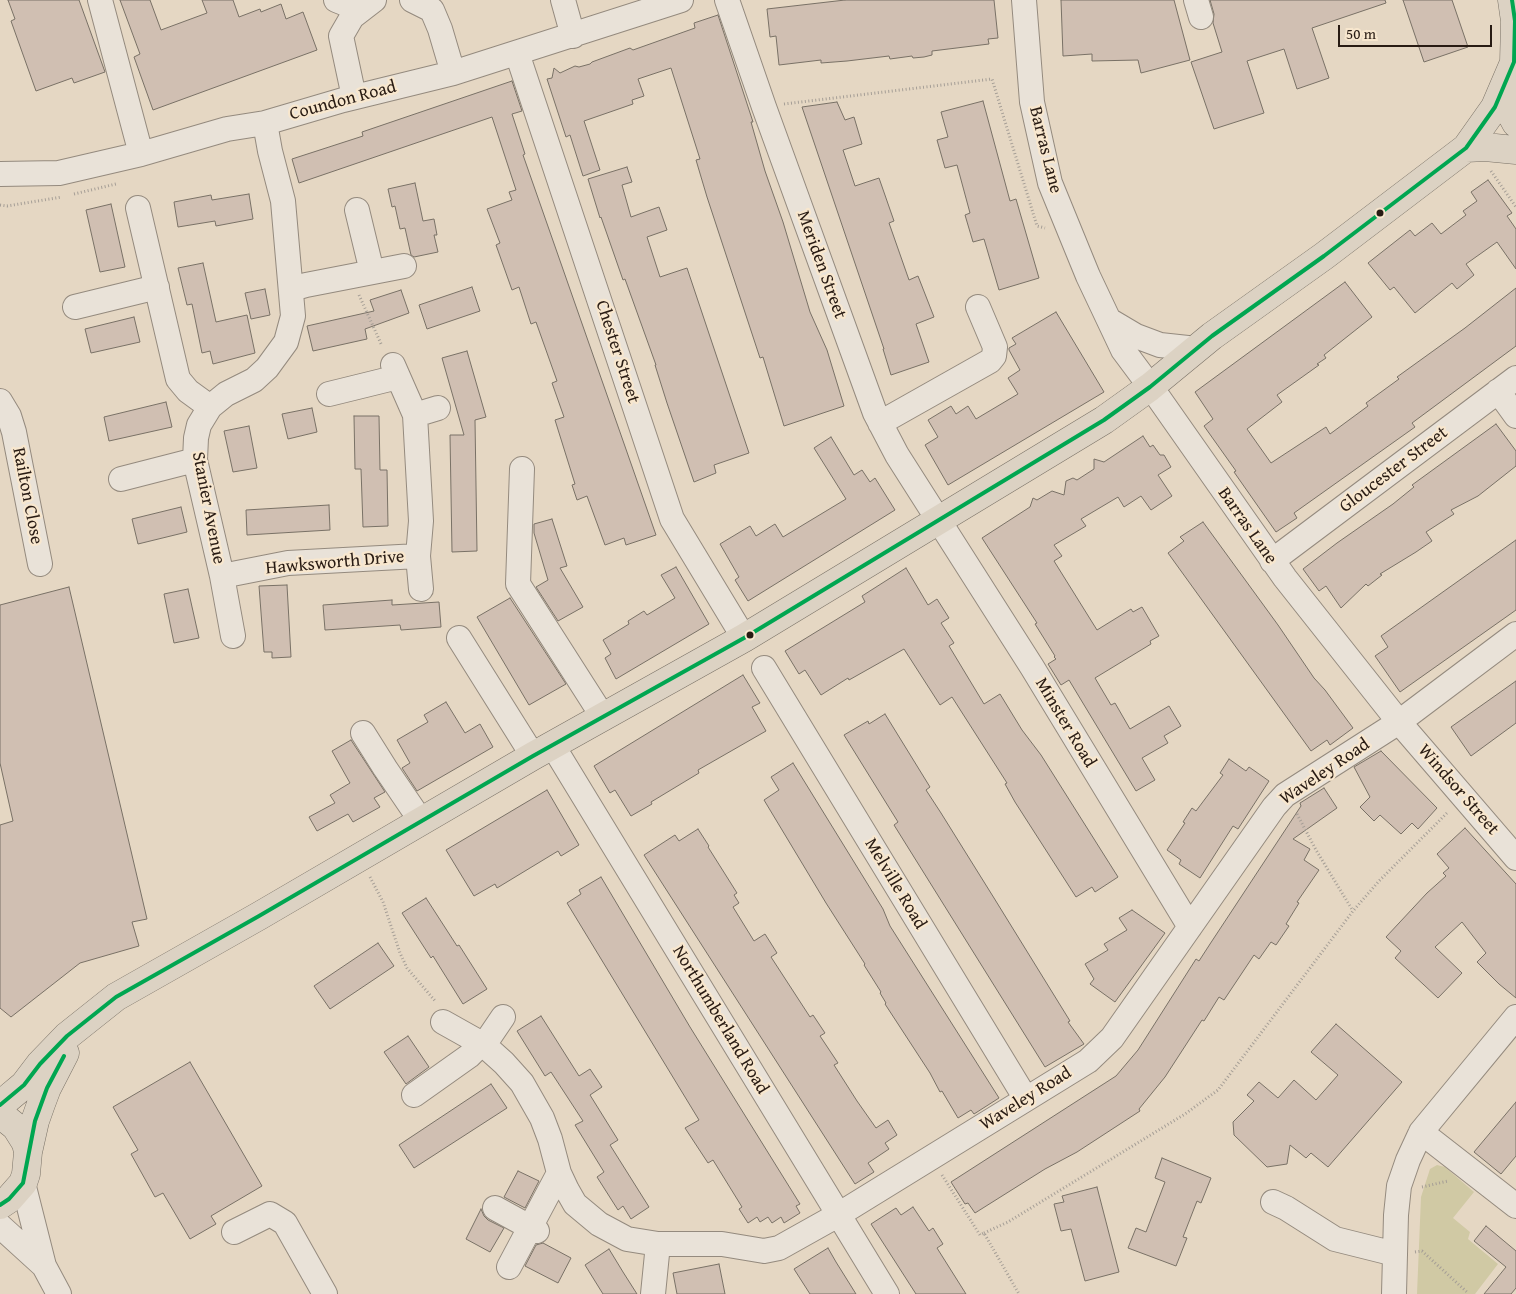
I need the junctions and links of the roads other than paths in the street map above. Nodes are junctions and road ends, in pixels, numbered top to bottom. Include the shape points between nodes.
1 (100, 0) edge
2 (374, 0) edge
3 (563, 0) edge
4 (681, 0) edge
5 (727, 0) edge
6 (1024, 0) edge
7 (1512, 0) edge
8 (343, 2) edge
9 (424, 4) edge
10 (341, 36) junction
11 (573, 36) junction
12 (517, 53) junction
13 (1513, 66) edge
14 (453, 73) junction
15 (354, 97) junction
16 (265, 122) junction
17 (1516, 123) edge
18 (1465, 149) junction
19 (1516, 150) edge
20 (141, 154) junction
21 (0, 174) edge
22 (138, 208) dead end
23 (357, 210) dead end
24 (404, 266) dead end
25 (361, 274) junction
26 (157, 287) junction
27 (292, 289) junction
28 (978, 306) dead end
29 (75, 307) dead end
30 (1109, 320) junction
31 (1197, 349) junction
32 (1507, 385) edge
33 (1150, 387) junction
34 (329, 394) dead end
35 (0, 401) edge
36 (210, 407) junction
37 (438, 408) dead end
38 (415, 415) junction
39 (1516, 416) edge
40 (880, 423) junction
41 (195, 460) junction
42 (522, 469) dead end
43 (121, 479) dead end
44 (938, 520) junction
45 (418, 556) junction
46 (1272, 562) junction
47 (40, 564) dead end
48 (222, 576) junction
49 (421, 589) dead end
50 (1516, 634) edge
51 (233, 636) dead end
52 (459, 638) dead end
53 (744, 638) junction
54 (764, 668) dead end
55 (603, 717) junction
56 (1399, 722) junction
57 (363, 733) dead end
58 (543, 751) junction
59 (421, 821) junction
60 (1516, 858) edge
61 (1190, 927) junction
62 (503, 1017) dead end
63 (1516, 1017) edge
64 (82, 1024) junction
65 (467, 1036) junction
66 (414, 1095) dead end
67 (1026, 1099) junction
68 (0, 1105) edge
69 (0, 1114) edge
70 (1421, 1132) junction
71 (28, 1152) junction
72 (559, 1173) junction
73 (23, 1183) junction
74 (1273, 1202) dead end
75 (0, 1205) edge
76 (1516, 1206) edge
77 (495, 1208) dead end
78 (838, 1214) junction
79 (0, 1226) edge
80 (534, 1229) junction
81 (234, 1232) dead end
82 (658, 1244) junction
83 (1395, 1254) junction
84 (44, 1266) junction
85 (509, 1266) dead end
86 (59, 1294) edge
87 (325, 1294) edge
88 (653, 1294) edge
89 (887, 1294) edge
90 (1394, 1294) edge

1 - 20 street
2 - 10 street via 352,17
3 - 11 street
4 - 11 street, Coundon Road
5 - 40 street, Meriden Street
6 - 30 street, Barras Lane via 1032,102 1050,184
7 - 13 highway via 1515,22
8 - 10 street
9 - 14 street via 440,29
10 - 15 street
11 - 12 street, Coundon Road
12 - 14 street, Coundon Road
12 - 53 street, Chester Street via 672,519
13 - 17 highway via 1508,97
13 - 18 highway via 1495,107
14 - 15 street, Coundon Road
15 - 16 street, Coundon Road
16 - 20 street, Coundon Road via 227,129
16 - 27 street, Stanier Avenue via 283,201
18 - 19 highway
18 - 31 highway
20 - 21 street, Coundon Road via 59,173
22 - 26 street
23 - 25 street
24 - 25 street
25 - 27 street
26 - 29 street
26 - 36 street via 178,379
27 - 36 street, Stanier Avenue via 293,316 286,342 276,357 254,380 226,394
28 - 40 street via 995,347 990,361
30 - 31 street via 1160,345
30 - 33 street, Barras Lane via 1123,350
31 - 33 highway
32 - 39 street
32 - 46 street, Gloucester Street
33 - 44 highway via 1104,420
33 - 46 street, Barras Lane
34 - 38 street, Hawksworth Drive via 396,371
35 - 47 street, Railton Close via 14,432
36 - 41 street, Stanier Avenue via 197,432
37 - 38 street
38 - 45 street, Hawksworth Drive via 421,521
40 - 44 street, Meriden Street
41 - 43 street
41 - 48 street, Stanier Avenue
42 - 55 street via 518,584
44 - 53 highway
44 - 61 street, Minster Road
45 - 48 street, Hawksworth Drive via 288,563
45 - 49 street, Hawksworth Drive
46 - 56 street, Barras Lane
48 - 51 street, Stanier Avenue
50 - 56 street, Waveley Road
52 - 58 street, Northumberland Road
53 - 55 highway
54 - 67 street, Melville Road
55 - 58 highway
56 - 60 street, Windsor Street
56 - 61 street, Waveley Road via 1285,795
57 - 59 street
58 - 59 highway
58 - 78 street, Northumberland Road
59 - 64 highway via 116,997
61 - 67 street, Waveley Road via 1112,1038 1088,1061
62 - 65 street
63 - 70 street
64 - 68 highway via 54,1048 24,1085
64 - 71 highway via 47,1088
65 - 66 street via 469,1056
65 - 72 street, Waveley Road via 504,1063 522,1083 550,1139
67 - 78 street, Waveley Road
69 - 71 highway via 16,1127 26,1142
70 - 76 street
70 - 83 street via 1399,1186
71 - 73 highway
72 - 80 street
72 - 82 street, Waveley Road via 575,1204 599,1224 627,1239
73 - 75 highway via 9,1200
73 - 84 street
74 - 83 street via 1335,1239
77 - 80 street
78 - 82 street, Waveley Road via 771,1251 722,1244
78 - 89 street, Northumberland Road
79 - 84 street
80 - 85 street
81 - 87 street via 270,1214 285,1223
82 - 88 street
83 - 90 street
84 - 86 street

